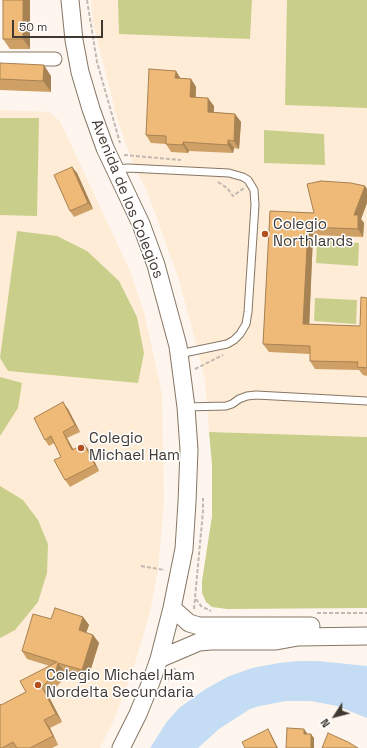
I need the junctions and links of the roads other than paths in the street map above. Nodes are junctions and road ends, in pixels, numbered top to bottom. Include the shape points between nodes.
1 (70, 0) edge
2 (0, 59) edge
3 (55, 59) dead end
4 (122, 168) junction
5 (186, 353) junction
6 (367, 401) edge
7 (186, 407) junction
8 (172, 608) junction
9 (367, 625) edge
10 (367, 636) edge
11 (159, 659) junction
12 (121, 748) edge

1 - 4 street, Avenida de los Colegios via 80,72 99,132
2 - 3 street
4 - 5 street, Avenida de los Colegios
4 - 5 lane via 229,173 243,177 254,190 246,324 234,340 220,346
5 - 7 street, Avenida de los Colegios
6 - 7 lane via 256,395 239,398 226,406
7 - 8 street, Avenida de los Colegios via 189,450 184,549
8 - 9 street via 190,623 199,626
8 - 11 street, Avenida de los Colegios
10 - 11 street via 199,642
11 - 12 street, Avenida de los Colegios via 138,714

